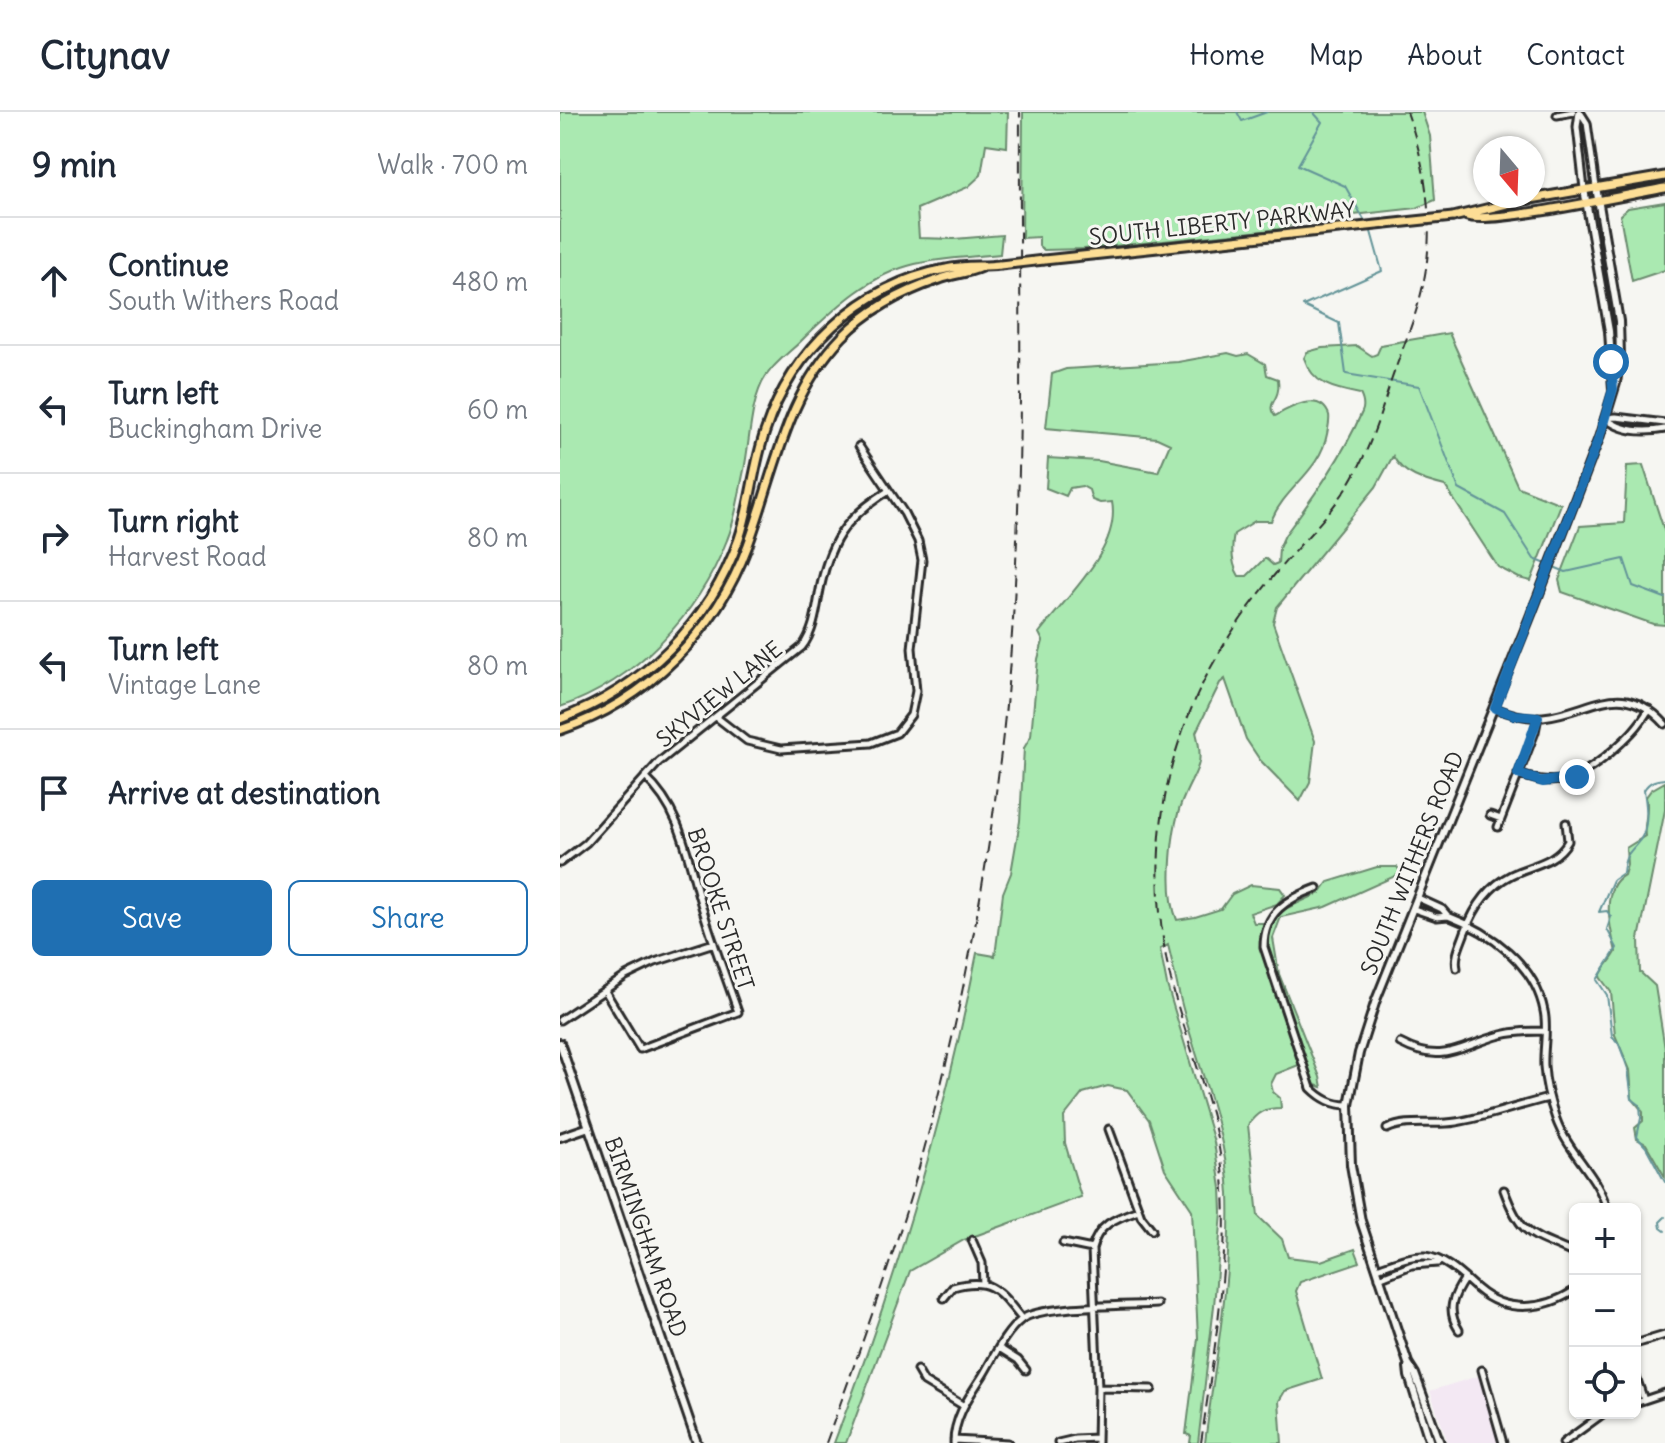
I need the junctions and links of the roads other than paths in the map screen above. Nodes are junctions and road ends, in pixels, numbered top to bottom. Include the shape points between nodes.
1 (1573, 112) edge
2 (1579, 112) edge
3 (1557, 115) dead end
4 (1665, 176) edge
5 (1596, 187) junction
6 (1665, 188) edge
7 (1584, 189) junction
8 (1599, 200) junction
9 (1586, 202) junction
10 (1467, 216) junction
11 (981, 267) junction
12 (1613, 389) junction
13 (1605, 418) junction
14 (1639, 421) junction
15 (1665, 426) edge
16 (1633, 431) junction
17 (859, 446) dead end
18 (888, 491) junction
19 (1495, 708) junction
20 (1649, 709) junction
21 (716, 717) junction
22 (1538, 717) junction
23 (560, 719) edge
24 (1665, 724) edge
25 (560, 730) edge
26 (1518, 774) junction
27 (645, 777) junction
28 (1490, 815) dead end
29 (1501, 819) junction
30 (1566, 823) dead end
31 (1498, 827) dead end
32 (560, 863) edge
33 (1317, 888) dead end
34 (1418, 898) junction
35 (1414, 909) junction
36 (1448, 916) junction
37 (1468, 925) junction
38 (714, 943) junction
39 (1457, 968) dead end
40 (605, 991) junction
41 (560, 1020) edge
42 (1545, 1031) junction
43 (560, 1043) edge
44 (1400, 1043) dead end
45 (1549, 1098) junction
46 (1349, 1105) junction
47 (589, 1127) junction
48 (1109, 1129) dead end
49 (1387, 1129) dead end
50 (560, 1137) edge
51 (1504, 1190) dead end
52 (1605, 1203) edge
53 (1138, 1210) junction
54 (1152, 1230) dead end
55 (972, 1240) dead end
56 (1063, 1243) dead end
57 (1092, 1249) junction
58 (1569, 1251) edge
59 (1439, 1262) junction
60 (1376, 1268) junction
61 (1379, 1278) junction
62 (1465, 1278) junction
63 (983, 1284) junction
64 (1569, 1294) edge
65 (944, 1298) dead end
66 (1157, 1304) dead end
67 (1095, 1308) junction
68 (1022, 1319) junction
69 (1459, 1330) dead end
70 (1665, 1335) edge
71 (1641, 1342) edge
72 (999, 1348) junction
73 (1408, 1363) junction
74 (917, 1370) dead end
75 (1026, 1370) dead end
76 (1482, 1370) dead end
77 (1098, 1388) junction
78 (1152, 1389) dead end
79 (1641, 1391) edge
80 (1665, 1393) edge
81 (1644, 1400) junction
82 (1641, 1401) edge
83 (964, 1406) junction
84 (1596, 1419) edge
85 (1097, 1441) edge
86 (954, 1442) edge
87 (697, 1443) edge
88 (1008, 1443) edge
89 (1058, 1443) edge
90 (1430, 1443) edge
91 (1440, 1443) edge
92 (1503, 1443) edge
93 (1563, 1443) edge

1 - 3 street
2 - 5 street via 1587,123
2 - 7 street
4 - 5 main road, SOUTH LIBERTY PARKWAY
5 - 7 main road, SOUTH LIBERTY PARKWAY
5 - 8 main road, SOUTH WITHERS ROAD
6 - 8 main road, SOUTH LIBERTY PARKWAY
7 - 9 main road, SOUTH WITHERS ROAD
7 - 10 main road, SOUTH LIBERTY PARKWAY
8 - 9 main road, SOUTH LIBERTY PARKWAY
8 - 12 main road, SOUTH WITHERS ROAD via 1619,321
9 - 10 main road, SOUTH LIBERTY PARKWAY via 1504,216
9 - 12 main road, SOUTH WITHERS ROAD via 1609,331
10 - 11 main road, SOUTH LIBERTY PARKWAY, bridge
11 - 23 main road, SOUTH LIBERTY PARKWAY via 936,271 893,286 824,333 791,377 770,418 738,542 704,607 643,674
11 - 25 main road, SOUTH LIBERTY PARKWAY via 926,283 886,303 830,351 795,405 745,551 705,624 648,683 610,708
12 - 13 main road, SOUTH WITHERS ROAD
13 - 14 street
13 - 16 street
13 - 19 main road, SOUTH WITHERS ROAD
14 - 15 street
14 - 16 street
15 - 16 street
17 - 18 street
18 - 21 street, SKYVIEW LANE via 870,502 832,545 807,641
18 - 21 street via 913,530 922,560 912,648 915,704 906,724 871,743 781,749 747,741
19 - 22 street
19 - 34 main road, SOUTH WITHERS ROAD
20 - 22 street via 1610,699
20 - 24 street
20 - 26 street via 1633,733 1585,773 1553,782
21 - 27 street, SKYVIEW LANE
22 - 26 street
26 - 29 street
27 - 32 street, SKYVIEW LANE via 586,843
27 - 38 street, BROOKE STREET via 683,835
28 - 29 street
29 - 31 street
30 - 37 street via 1570,834 1564,849 1491,888
33 - 46 street via 1272,915 1264,947 1311,1088 1333,1103
34 - 35 main road, SOUTH WITHERS ROAD
34 - 36 street
35 - 36 street
35 - 46 main road, SOUTH WITHERS ROAD via 1359,1053
36 - 37 street
37 - 39 street
37 - 42 street via 1524,968 1544,1011
38 - 40 street via 655,962
38 - 40 street, BROOKE STREET via 738,1012 640,1049
40 - 41 street
42 - 44 street via 1501,1035 1441,1055
42 - 45 street
43 - 47 main road, BIRMINGHAM ROAD
45 - 49 street via 1459,1122 1399,1123
45 - 52 street via 1565,1140
46 - 60 main road, SOUTH WITHERS ROAD via 1355,1193
47 - 50 main road
47 - 87 main road, BIRMINGHAM ROAD
48 - 53 street
51 - 58 street via 1518,1222 1532,1235
53 - 54 street
53 - 57 street via 1109,1222
55 - 63 street via 982,1263
56 - 57 street
57 - 67 street
59 - 60 street via 1423,1256
59 - 61 street via 1412,1265
59 - 62 street
60 - 61 main road, SOUTH WITHERS ROAD
61 - 73 main road, SOUTH WITHERS ROAD
62 - 64 street via 1491,1299 1515,1306 1540,1306
62 - 69 street via 1451,1310
63 - 65 street via 953,1287
63 - 68 street via 1001,1293
66 - 67 street
67 - 68 street via 1047,1310
67 - 77 street
68 - 72 street
70 - 71 street
72 - 75 street
72 - 83 street
73 - 90 main road, SOUTH WITHERS ROAD
73 - 91 main road, SOUTH WITHERS ROAD
74 - 83 street via 924,1382
76 - 92 street
77 - 78 street
77 - 85 street
79 - 81 street
80 - 81 street
81 - 82 street
83 - 86 street
84 - 93 street
85 - 89 street
86 - 88 street

